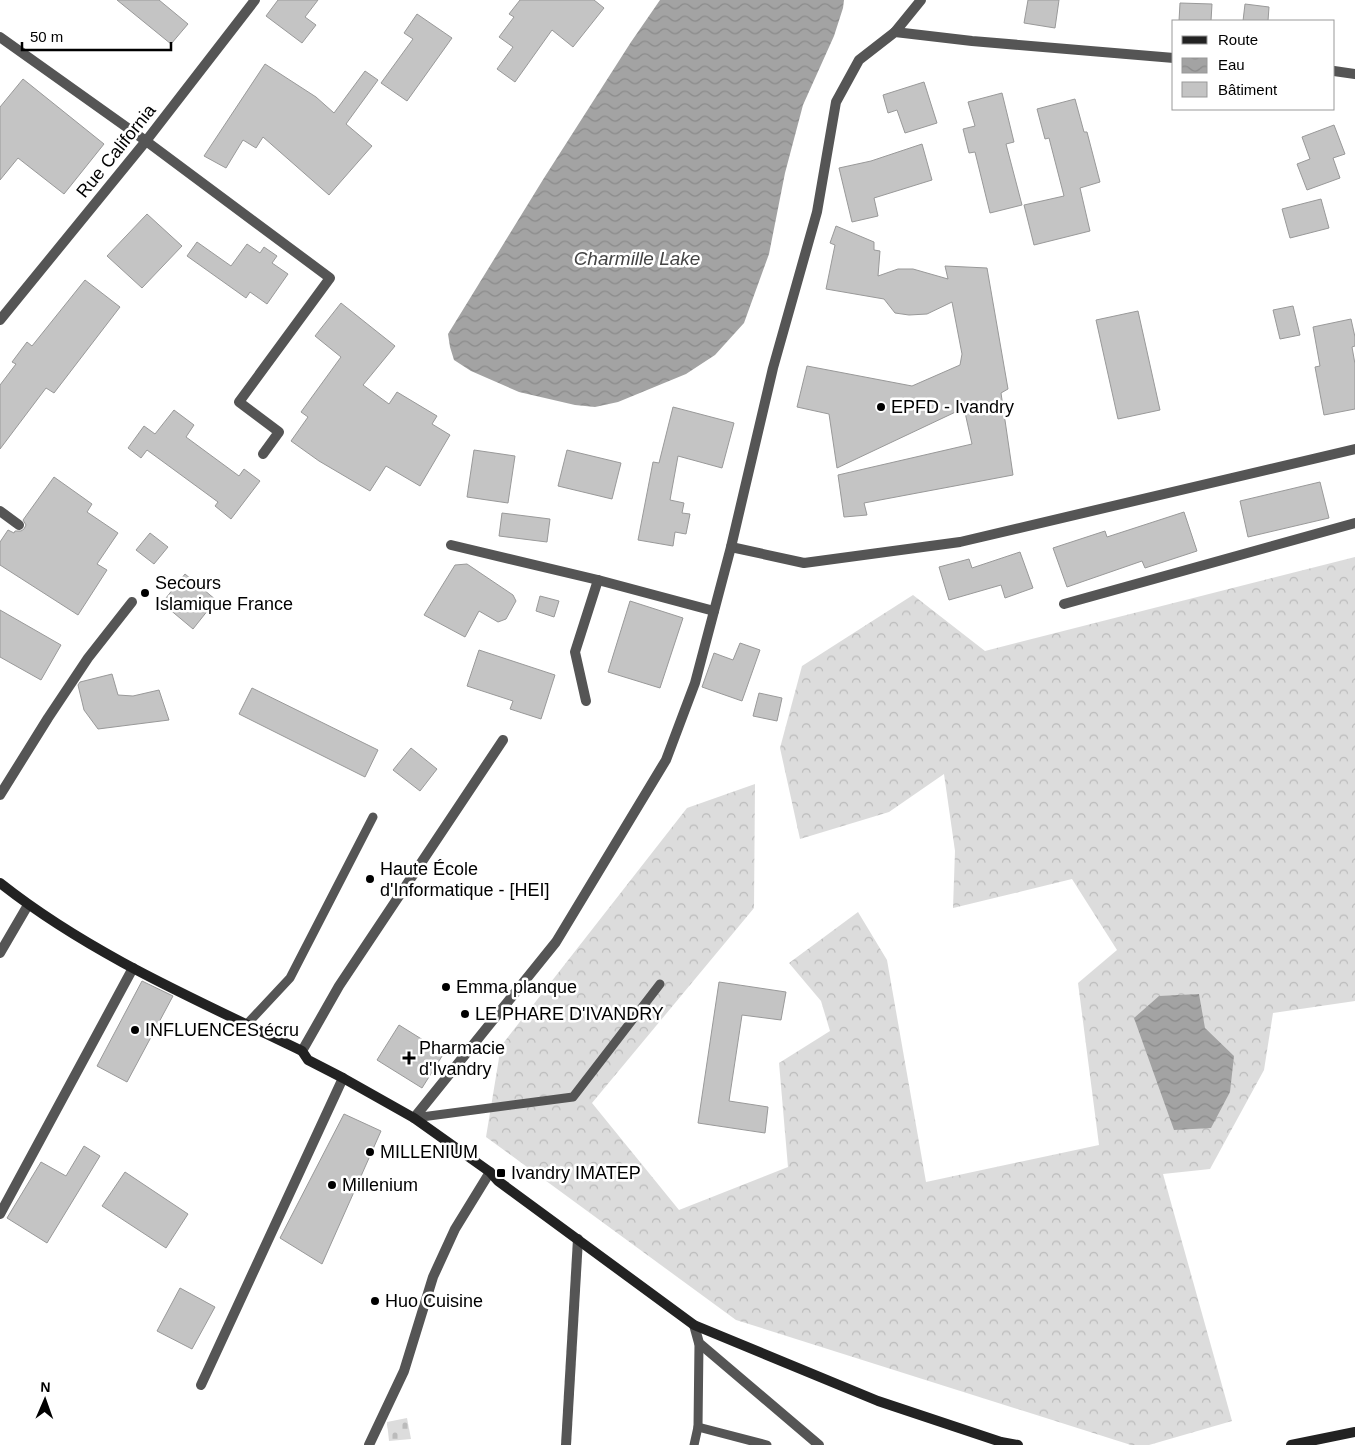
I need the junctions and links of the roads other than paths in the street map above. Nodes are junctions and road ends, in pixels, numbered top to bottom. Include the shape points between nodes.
1 (256, 0) edge
2 (921, 0) edge
3 (895, 32) junction
4 (0, 37) edge
5 (1172, 58) edge
6 (1335, 71) edge
7 (1355, 74) edge
8 (146, 141) junction
9 (0, 320) edge
10 (1355, 449) edge
11 (264, 454) dead end
12 (0, 511) edge
13 (1355, 523) edge
14 (19, 524) dead end
15 (451, 545) dead end
16 (731, 547) junction
17 (598, 580) junction
18 (132, 602) dead end
19 (1064, 604) dead end
20 (714, 610) junction
21 (586, 702) dead end
22 (503, 740) dead end
23 (0, 795) edge
24 (373, 817) dead end
25 (0, 883) edge
26 (28, 905) junction
27 (0, 953) edge
28 (133, 968) junction
29 (660, 984) dead end
30 (247, 1024) junction
31 (302, 1051) junction
32 (343, 1078) junction
33 (414, 1118) junction
34 (490, 1172) junction
35 (0, 1214) edge
36 (578, 1239) junction
37 (694, 1325) junction
38 (699, 1343) junction
39 (201, 1385) dead end
40 (698, 1427) junction
41 (1355, 1432) edge
42 (369, 1445) edge
43 (566, 1445) edge
44 (694, 1445) edge
45 (767, 1445) edge
46 (820, 1445) edge
47 (1018, 1445) edge
48 (1291, 1445) edge

1 - 8 street, Rue California
2 - 3 street
3 - 5 street
3 - 16 street via 859,60 836,102 817,212 773,368
4 - 8 street
6 - 7 street
8 - 9 street, Rue California
8 - 11 street via 330,278 239,402 279,432
10 - 16 street via 960,542 804,564
12 - 14 street
13 - 19 street
15 - 17 street
16 - 20 street
17 - 20 street
17 - 21 street via 575,652
18 - 23 street via 88,658
20 - 33 street via 696,683 666,760 556,942
22 - 31 street via 339,986
24 - 30 lane via 290,978
25 - 26 main road
26 - 27 street
26 - 28 main road via 84,942
28 - 30 main road
28 - 35 street
29 - 33 lane via 573,1098
30 - 31 main road
31 - 32 main road via 308,1060
32 - 33 main road
32 - 39 street
33 - 34 main road
34 - 36 main road
34 - 42 street via 454,1229 437,1269 404,1371
36 - 37 main road
36 - 43 street
37 - 38 street
37 - 47 main road via 878,1401
38 - 40 lane
38 - 46 street
40 - 44 lane
40 - 45 lane
41 - 48 main road

